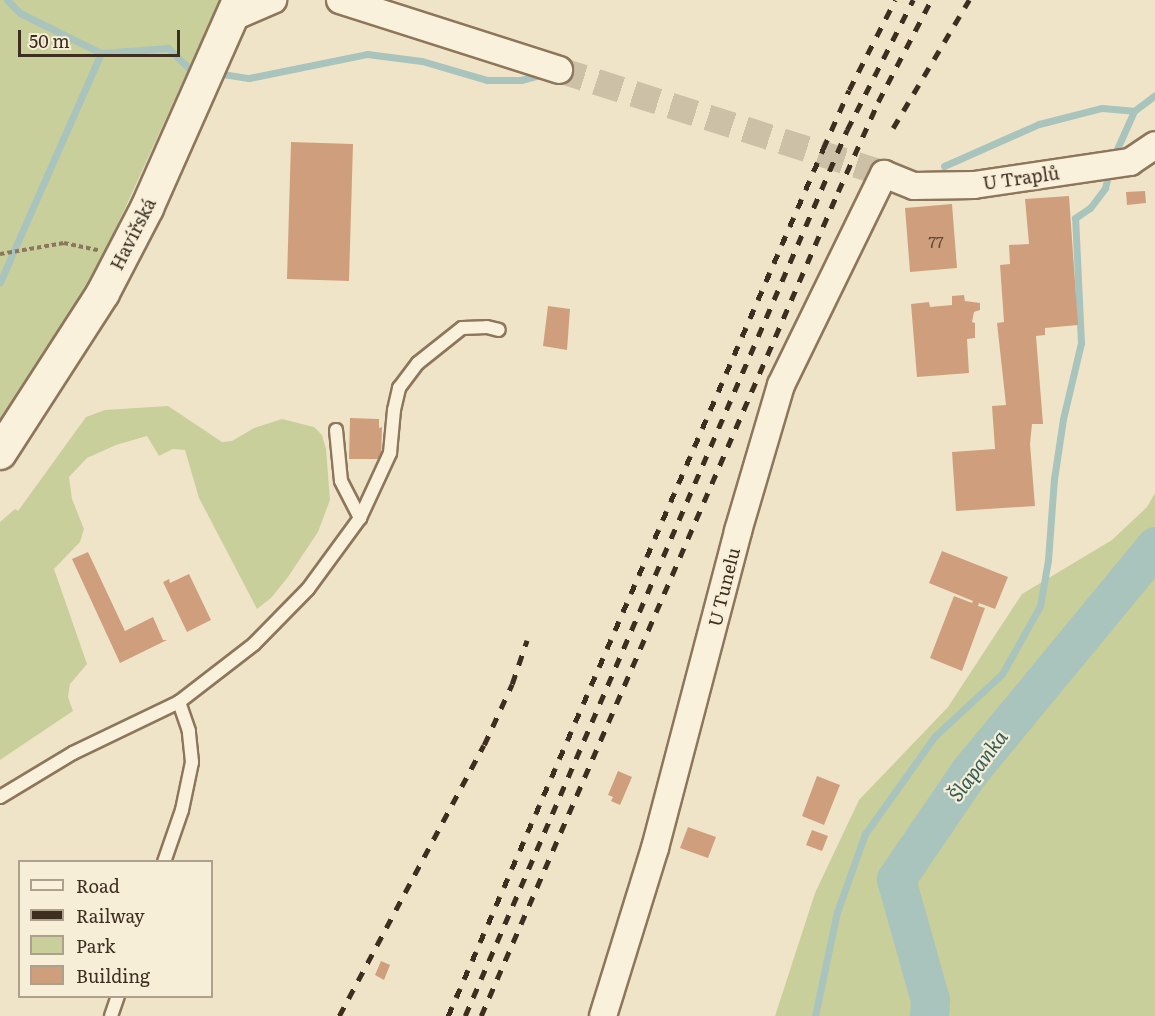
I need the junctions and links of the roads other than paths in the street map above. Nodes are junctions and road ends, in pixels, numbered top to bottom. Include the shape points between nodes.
1 (273, 0) edge
2 (340, 0) edge
3 (235, 9) edge
4 (559, 70) tunnel mouth
5 (1155, 145) edge
6 (884, 174) joint
7 (498, 330) dead end
8 (336, 430) dead end
9 (0, 453) edge
10 (360, 518) junction
11 (178, 702) junction
12 (0, 797) edge
13 (164, 860) edge
14 (117, 998) edge
15 (111, 1016) edge
16 (603, 1016) edge

1 - 3 street
2 - 4 street
3 - 9 street, Havířská via 147,208 103,293
5 - 6 street, U Traplů via 1130,162 974,185 914,186
6 - 16 street, U Tunelu via 781,385 738,531 655,848
7 - 10 lane via 462,328 418,363 399,388 390,453
8 - 10 lane via 341,481
10 - 11 lane via 308,589 262,636
11 - 12 lane via 73,753
11 - 13 lane via 189,731 192,762 182,810
14 - 15 lane

